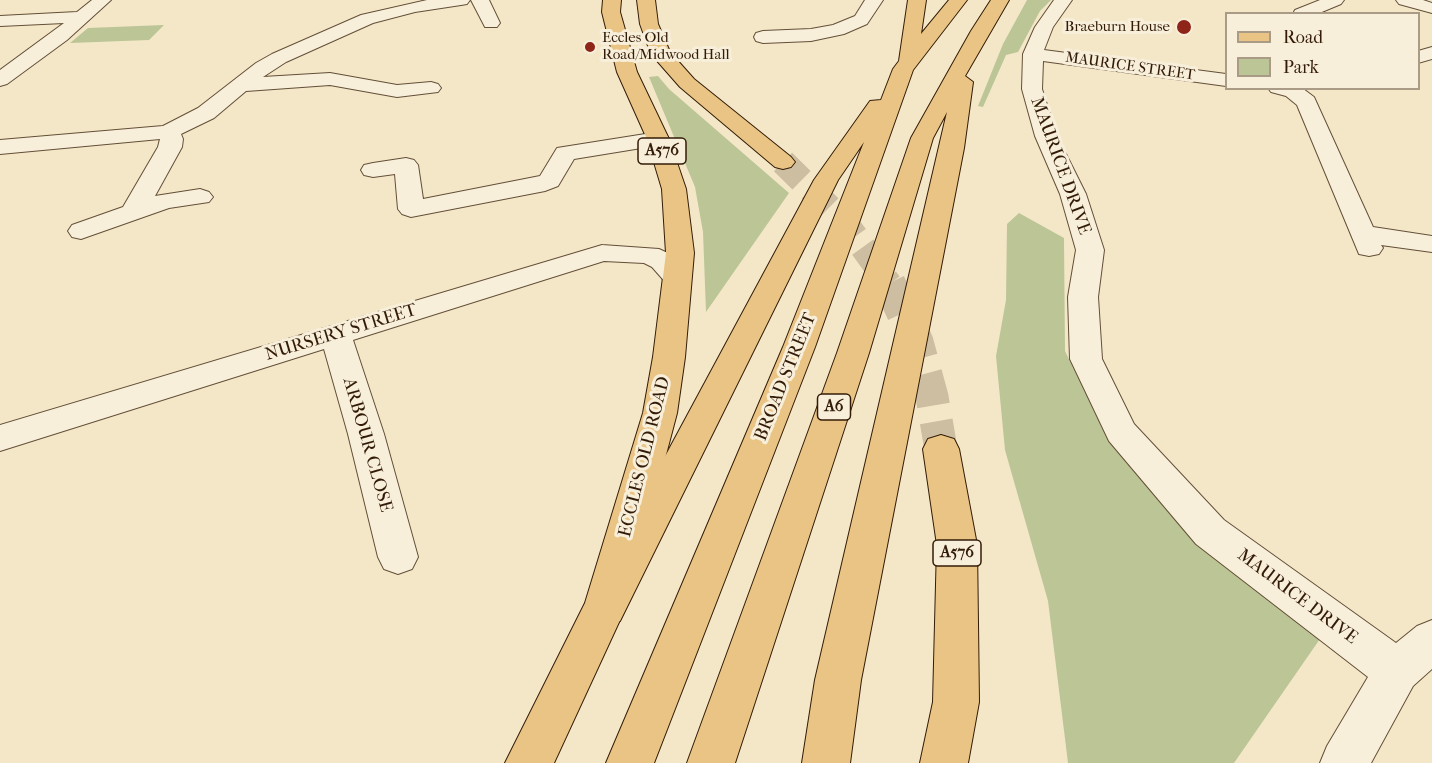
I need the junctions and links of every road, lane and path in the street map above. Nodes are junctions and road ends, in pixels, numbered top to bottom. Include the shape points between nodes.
1 (102, 0) edge
2 (461, 0) edge
3 (480, 0) edge
4 (612, 0) edge
5 (645, 0) edge
6 (873, 0) edge
7 (917, 0) edge
8 (958, 0) edge
9 (1000, 0) edge
10 (1063, 0) edge
11 (1335, 0) edge
12 (1405, 0) edge
13 (1432, 8) edge
14 (1306, 12) edge
15 (82, 17) junction
16 (0, 21) edge
17 (491, 23) dead end
18 (763, 36) dead end
19 (1033, 54) junction
20 (967, 56) junction
21 (906, 65) junction
22 (0, 80) edge
23 (1225, 80) edge
24 (241, 85) junction
25 (431, 88) dead end
26 (1286, 90) edge
27 (168, 132) junction
28 (658, 139) junction
29 (0, 147) edge
30 (783, 162) tunnel mouth
31 (373, 170) dead end
32 (200, 197) dead end
33 (133, 212) junction
34 (81, 231) dead end
35 (1432, 244) edge
36 (677, 278) junction
37 (336, 335) junction
38 (0, 438) edge
39 (941, 449) tunnel mouth
40 (398, 557) dead end
41 (605, 607) junction
42 (1432, 641) edge
43 (1397, 671) junction
44 (529, 763) edge
45 (630, 763) edge
46 (711, 763) edge
47 (826, 763) edge
48 (944, 763) edge
49 (1344, 763) edge

1 - 15 street
2 - 24 street via 367,19 279,58
3 - 17 street
4 - 28 main road, ECCLES OLD ROAD / A576 via 611,12 627,72
5 - 30 main road via 649,24 662,54 687,83
6 - 18 street via 861,20 838,30
7 - 21 main road
8 - 21 main road, BROAD STREET
9 - 20 main road, A6
10 - 19 street, MAURICE DRIVE via 1044,27
11 - 14 street
12 - 13 street
15 - 16 street
15 - 22 street
19 - 23 street, MAURICE STREET
19 - 43 street, MAURICE DRIVE via 1032,89 1090,250 1083,297 1086,359 1121,432 1210,532
20 - 46 main road, A6 via 922,138 853,353
20 - 47 main road via 952,148 838,680
21 - 41 main road via 826,180
21 - 45 main road, BROAD STREET via 799,347
24 - 25 street via 330,79 390,97
24 - 27 street via 206,113
26 - 35 street via 1306,102 1366,241
27 - 29 street
27 - 33 street via 172,139 170,147
28 - 31 street via 564,153 549,181 536,186 411,209 406,165
28 - 36 main road, ECCLES OLD ROAD / A576 via 674,189 680,253
32 - 33 street via 165,201
33 - 34 street
36 - 37 street, NURSERY STREET via 662,261 649,255 602,253
36 - 41 main road, ECCLES OLD ROAD / A576 via 660,413
37 - 38 street, NURSERY STREET
37 - 40 street, ARBOUR CLOSE
39 - 48 main road, A576 via 957,545 956,702
41 - 44 main road, ECCLES OLD ROAD / A576
42 - 43 street
43 - 49 street

